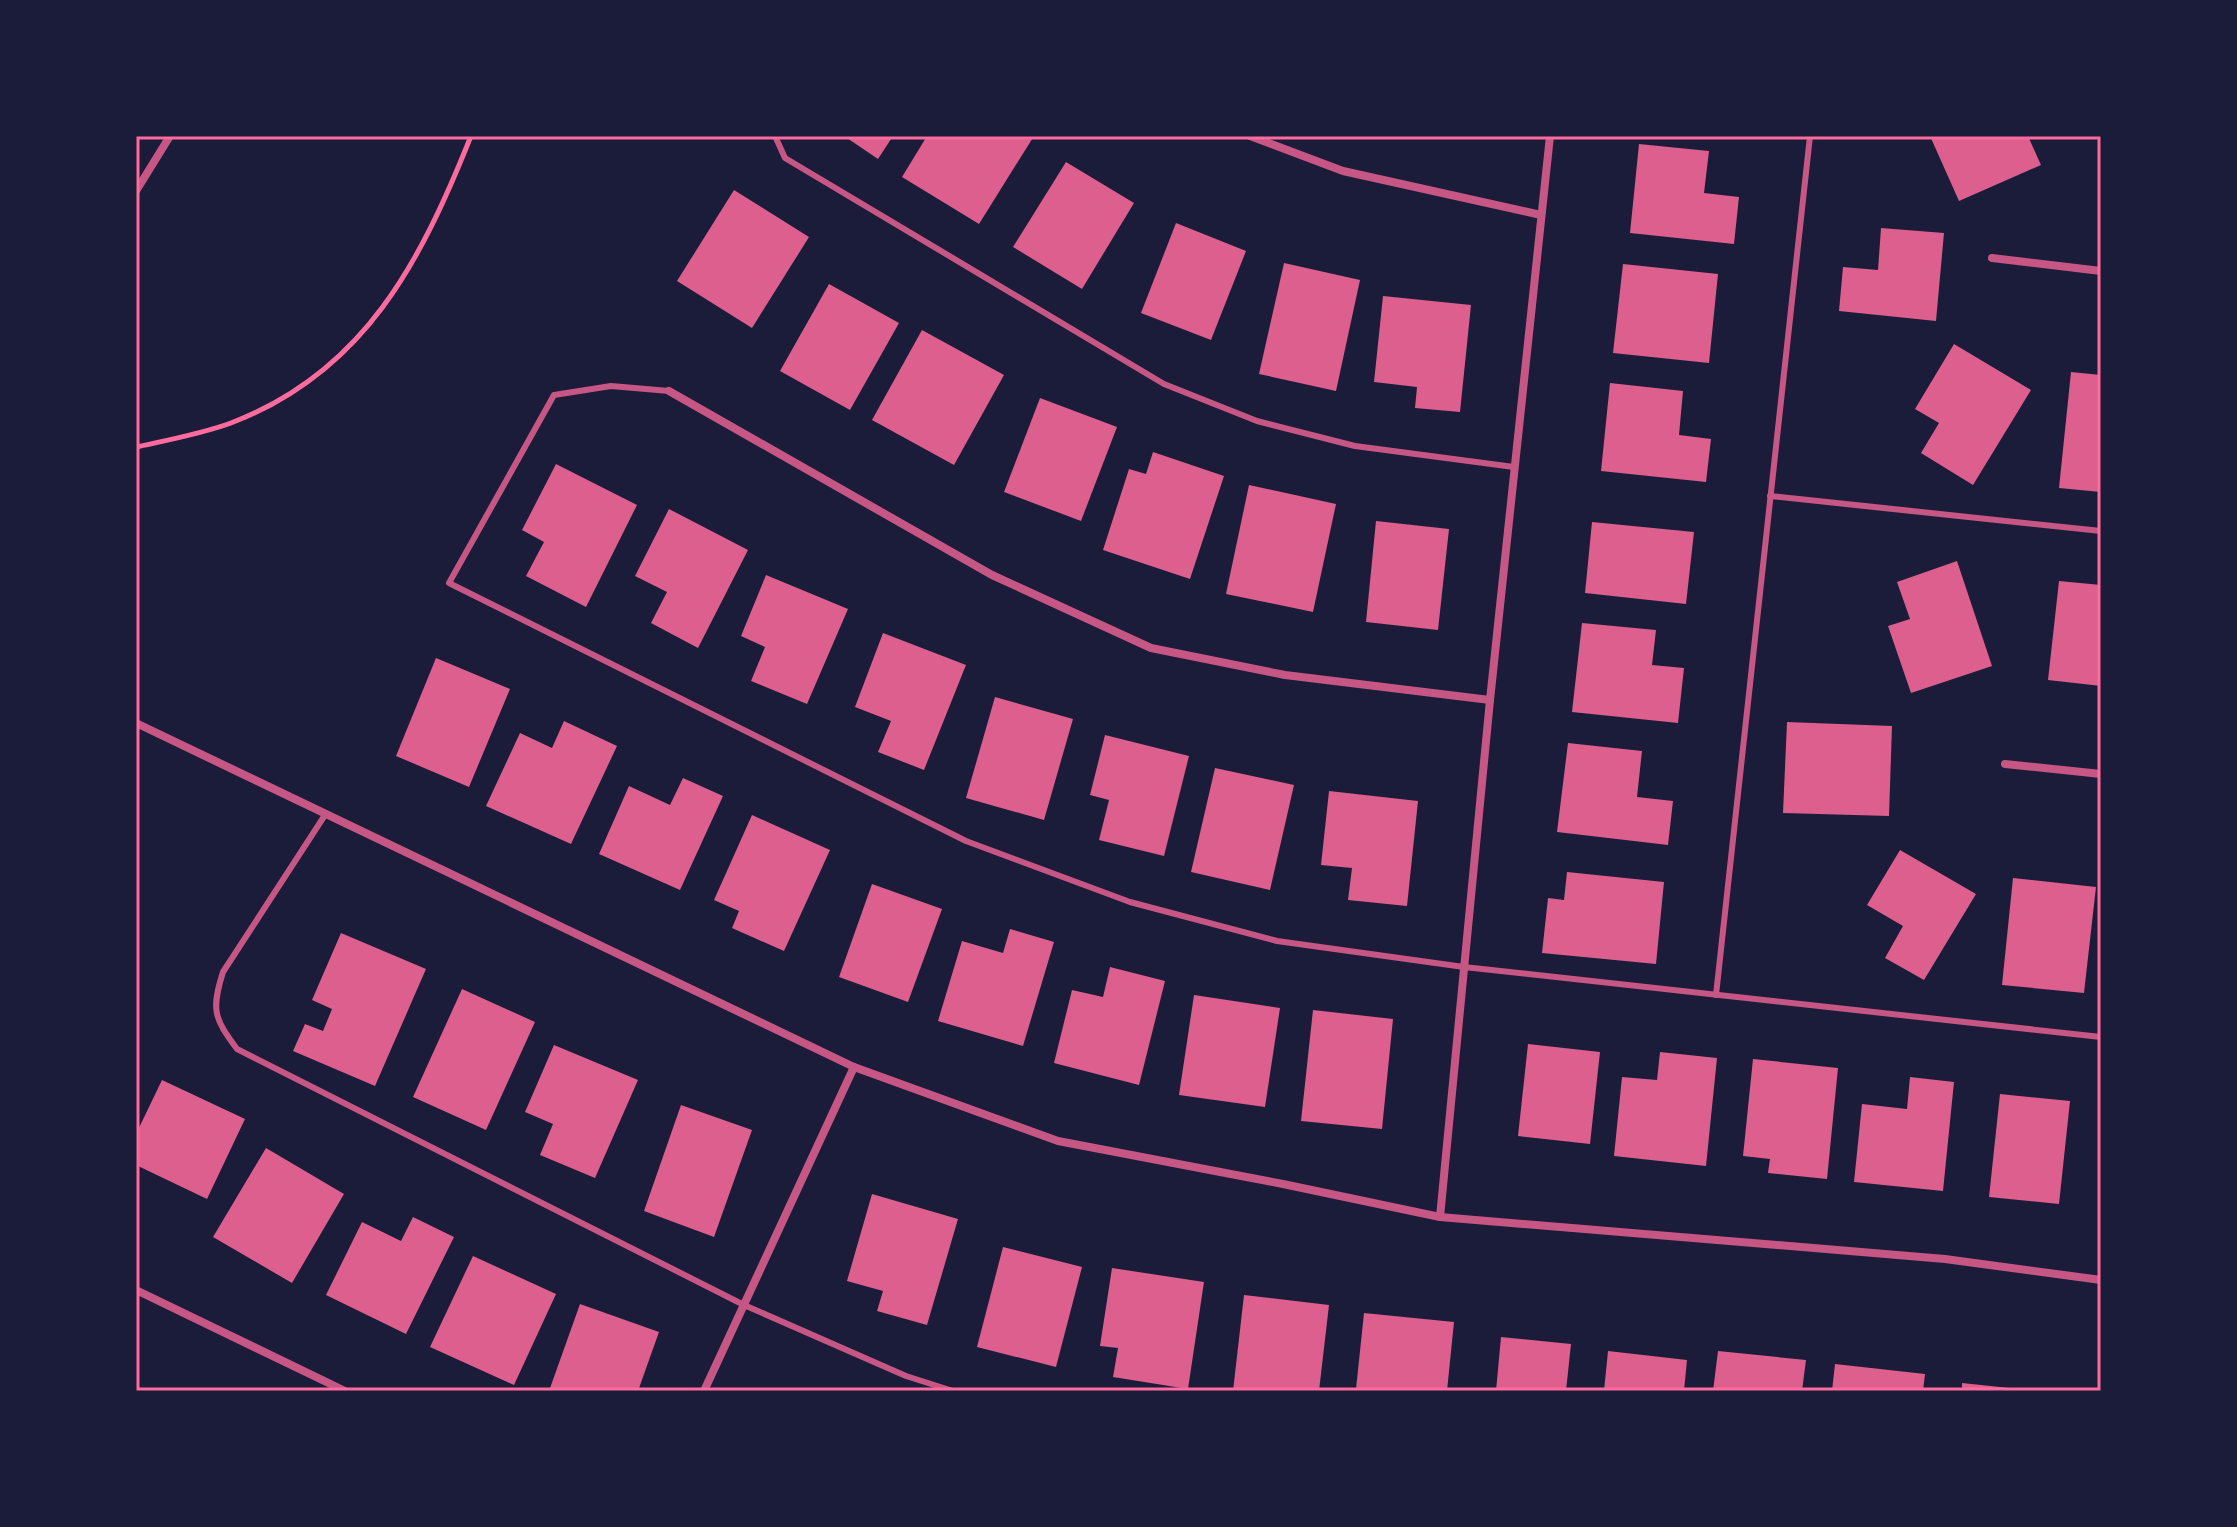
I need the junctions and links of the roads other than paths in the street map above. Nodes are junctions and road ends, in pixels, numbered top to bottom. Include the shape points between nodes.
1 (170, 136) edge
2 (775, 136) edge
3 (1250, 136) edge
4 (1550, 136) edge
5 (1810, 136) edge
6 (136, 191) edge
7 (1541, 215) junction
8 (1992, 258) dead end
9 (2101, 271) edge
10 (669, 391) joint
11 (1514, 467) junction
12 (1770, 496) junction
13 (2101, 531) edge
14 (1490, 700) junction
15 (136, 723) edge
16 (2005, 764) dead end
17 (2101, 774) edge
18 (325, 815) junction
19 (1464, 967) junction
20 (1716, 995) junction
21 (2101, 1037) edge
22 (854, 1067) junction
23 (1440, 1217) junction
24 (2101, 1280) edge
25 (136, 1290) edge
26 (744, 1305) junction
27 (345, 1391) edge
28 (704, 1391) edge
29 (953, 1391) edge

1 - 6 street
2 - 11 lane via 785,158 1164,384 1257,421 1355,446
3 - 7 street via 1343,171
4 - 7 street
5 - 12 lane
7 - 11 street
8 - 9 street
10 - 14 street via 992,575 1151,648 1285,675
10 - 19 lane via 611,386 554,395 449,583 966,841 1130,902 1277,941
11 - 14 street
12 - 13 lane
12 - 20 lane
14 - 19 street
15 - 18 street
16 - 17 street
18 - 22 street
18 - 26 lane via 223,972 214,1001 220,1027 237,1049
19 - 20 lane
19 - 23 street
20 - 21 lane
22 - 23 street via 1058,1141
22 - 26 street
23 - 24 street via 1945,1259
25 - 27 street
26 - 28 street
26 - 29 lane via 906,1376

